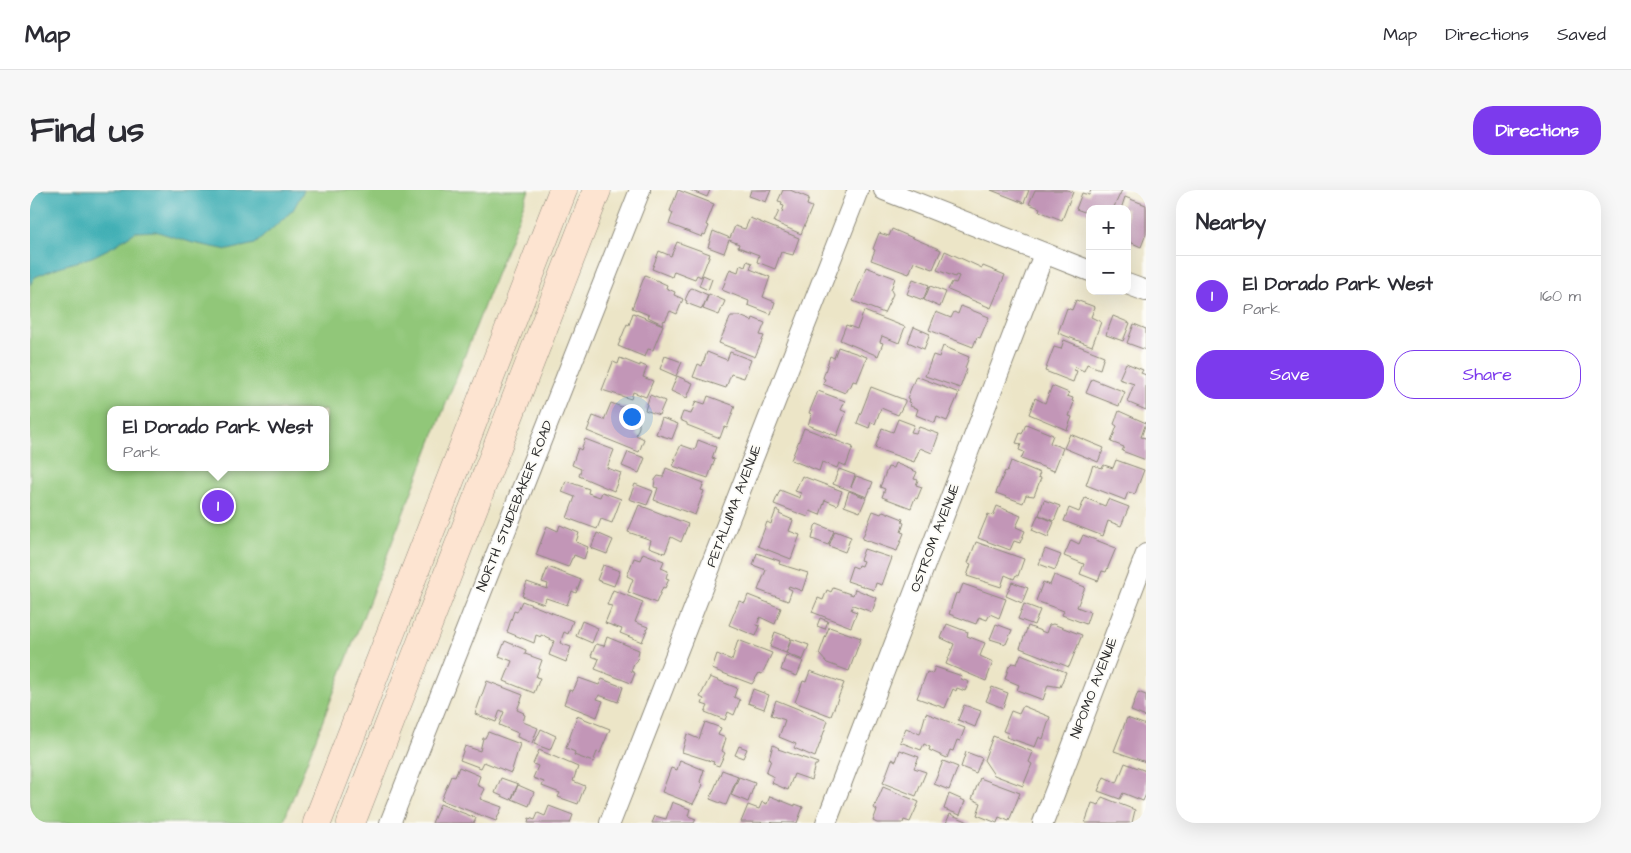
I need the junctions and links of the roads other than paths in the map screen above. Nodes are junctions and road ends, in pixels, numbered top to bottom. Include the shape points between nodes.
1 (563, 190) edge
2 (597, 190) edge
3 (640, 190) edge
4 (858, 190) edge
5 (884, 190) edge
6 (1044, 254) junction
7 (1086, 269) edge
8 (1131, 285) edge
9 (1146, 291) edge
10 (1146, 554) edge
11 (317, 823) edge
12 (351, 823) edge
13 (390, 823) edge
14 (610, 823) edge
15 (826, 823) edge
16 (1043, 823) edge

1 - 11 main road
2 - 12 main road
3 - 13 street, NORTH STUDEBAKER ROAD
4 - 14 street, PETALUMA AVENUE
5 - 6 street
6 - 7 street
6 - 15 street, OSTROM AVENUE
8 - 9 street
10 - 16 street, NIPOMO AVENUE

